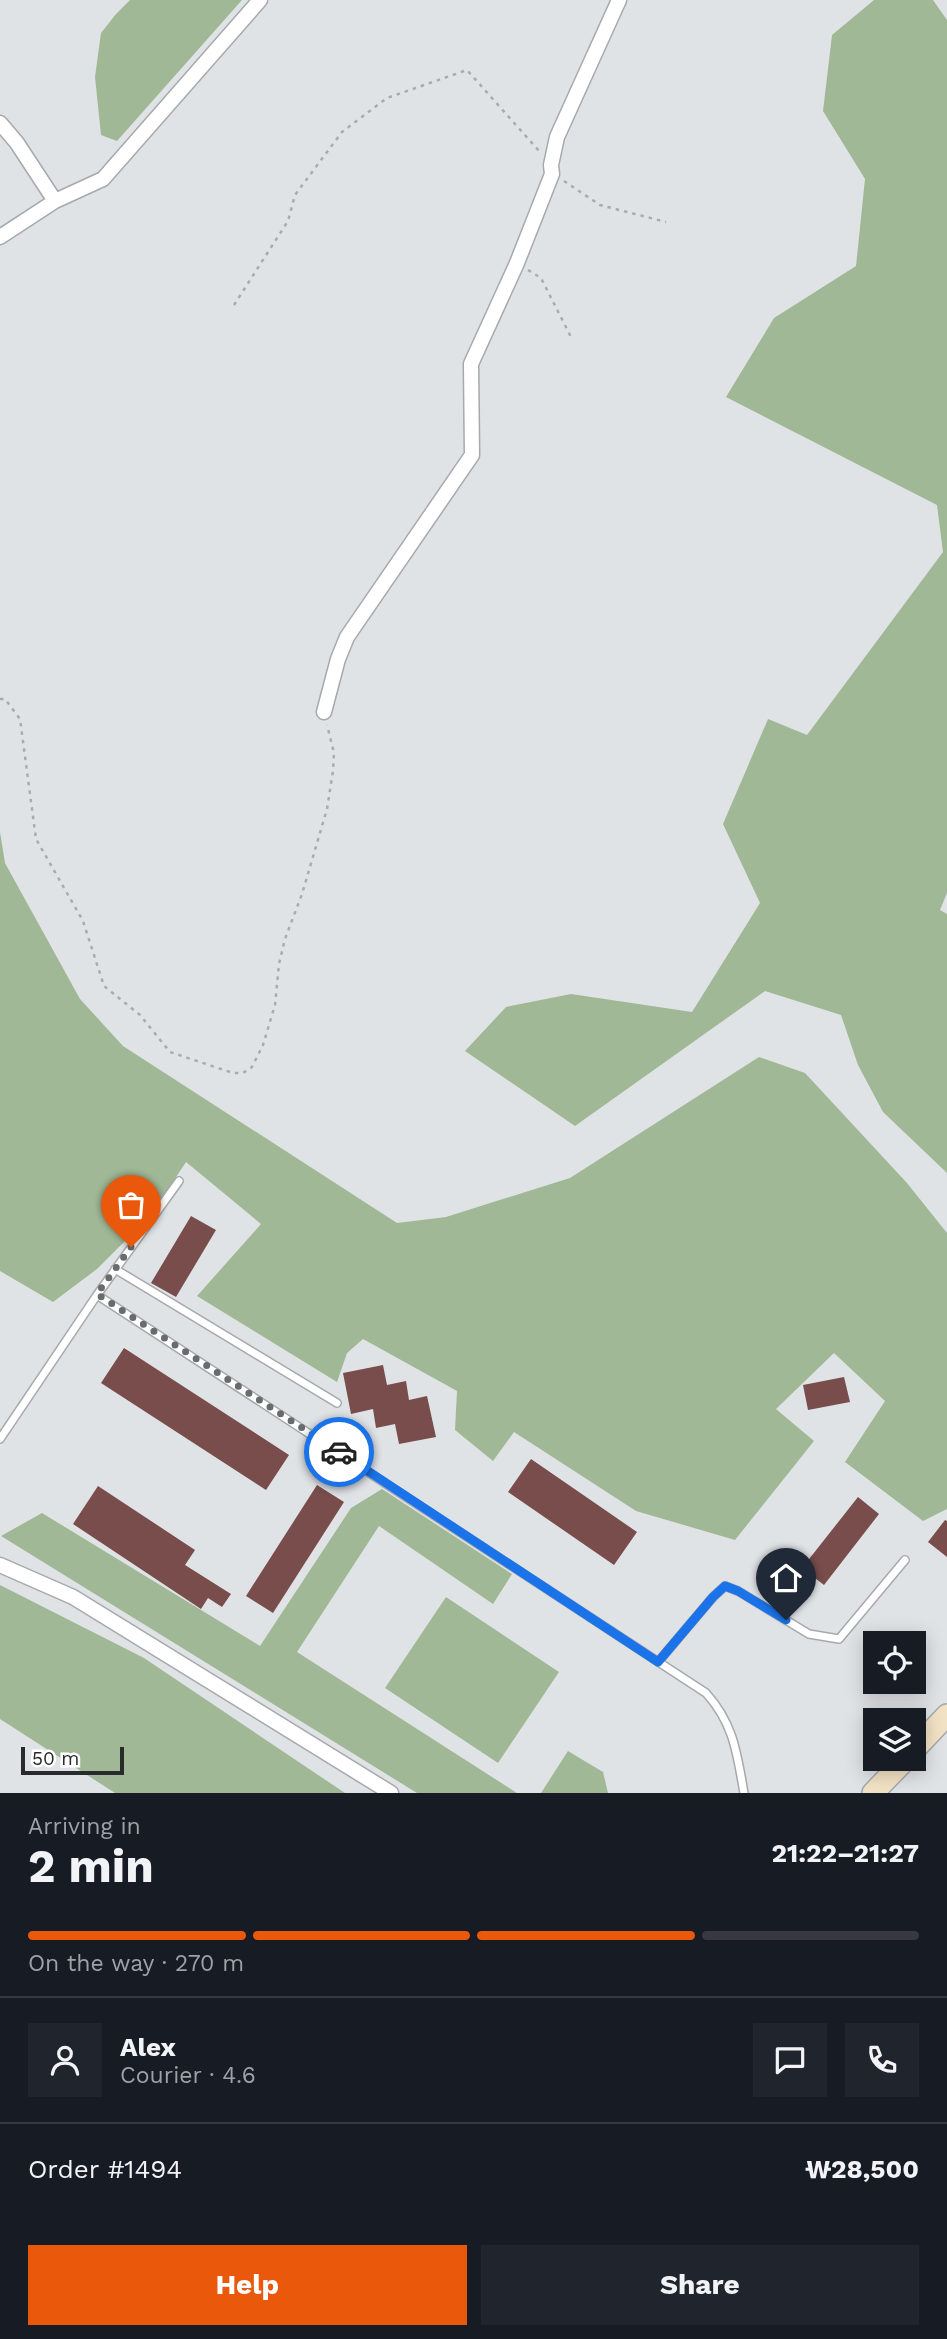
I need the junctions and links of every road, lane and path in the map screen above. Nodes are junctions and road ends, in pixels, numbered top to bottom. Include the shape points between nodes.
1 (260, 0) edge
2 (619, 0) edge
3 (0, 123) edge
4 (552, 169) junction
5 (55, 201) junction
6 (667, 222) dead end
7 (0, 237) edge
8 (517, 263) junction
9 (234, 305) dead end
10 (572, 340) dead end
11 (0, 699) edge
12 (324, 712) joint
13 (179, 1181) dead end
14 (115, 1269) junction
15 (97, 1294) junction
16 (337, 1403) dead end
17 (0, 1439) edge
18 (905, 1560) dead end
19 (0, 1565) edge
20 (658, 1662) junction
21 (947, 1715) edge
22 (926, 1737) edge
23 (894, 1771) edge
24 (390, 1793) edge
25 (744, 1793) edge
26 (873, 1793) edge

1 - 5 street via 103,179
2 - 4 street via 557,137
3 - 5 street
4 - 6 path via 600,205
4 - 8 street
4 - 9 path via 467,70 387,98 342,132 295,195 288,221
5 - 7 street
8 - 10 path via 541,278
8 - 12 street via 471,364 472,455 346,637
11 - 12 path via 5,699 20,719 36,839 82,921 104,986 140,1015 170,1052 233,1073 252,1067 263,1045 275,1005 285,939 327,809 334,753
13 - 14 lane
14 - 15 lane
14 - 16 lane
15 - 17 lane
15 - 20 lane
18 - 20 lane via 839,1639 809,1634 725,1586
19 - 24 street via 73,1597
20 - 25 lane via 706,1693 720,1709 732,1734
21 - 22 street
23 - 26 street

